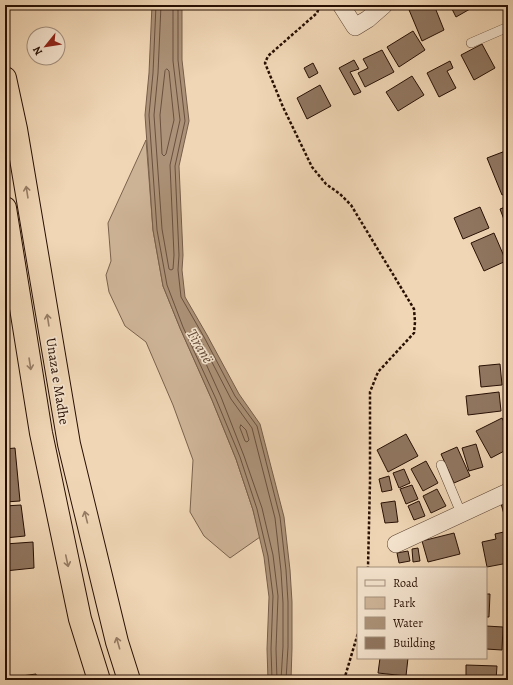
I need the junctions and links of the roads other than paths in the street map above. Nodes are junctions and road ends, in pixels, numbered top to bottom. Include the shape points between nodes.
1 (341, 5) edge
2 (384, 5) edge
3 (508, 27) edge
4 (471, 42) dead end
5 (5, 78) edge
6 (5, 208) edge
7 (441, 465) dead end
8 (508, 492) edge
9 (461, 513) junction
10 (396, 544) dead end
11 (99, 680) edge
12 (129, 680) edge

1 - 2 street via 355,27
3 - 4 lane
12 -> 5 highway, Unaza e Madhe via 117,642 68,444 16,129
6 -> 11 highway, Unaza e Madhe via 41,432 80,619
7 - 9 lane
8 - 9 street
9 - 10 street

